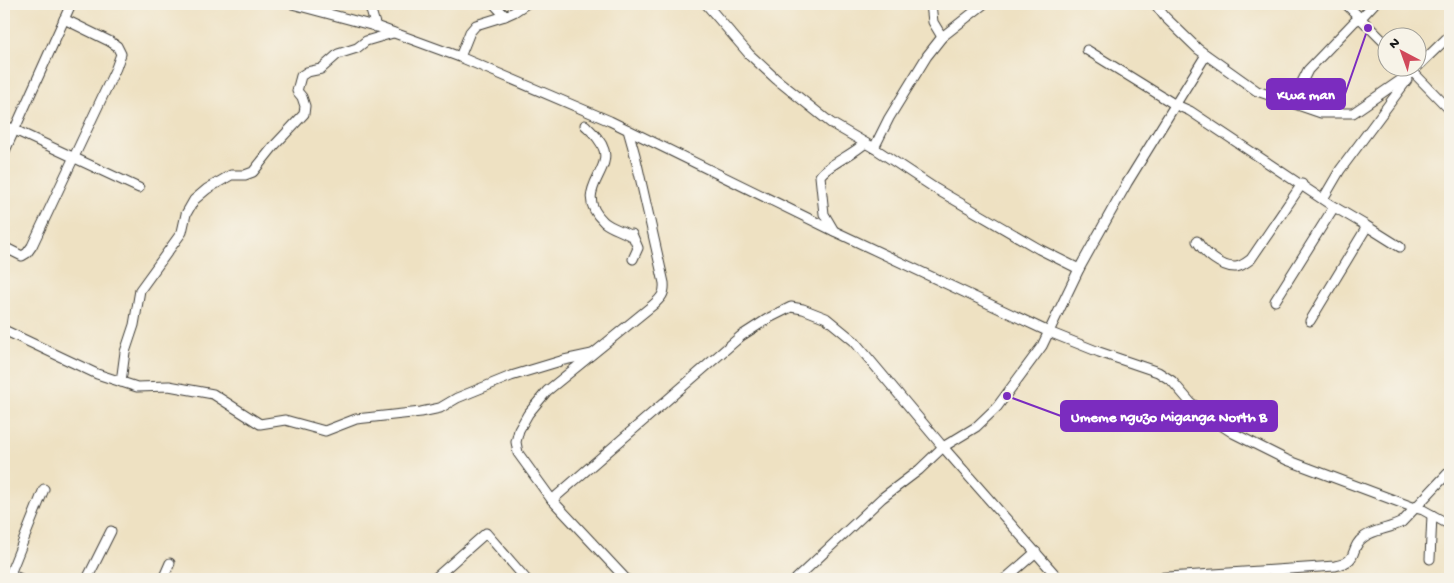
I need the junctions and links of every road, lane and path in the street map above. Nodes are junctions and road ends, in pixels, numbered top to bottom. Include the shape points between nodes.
1 (71, 4) edge
2 (292, 4) edge
3 (369, 4) edge
4 (494, 4) edge
5 (526, 4) edge
6 (706, 4) edge
7 (931, 4) edge
8 (984, 4) edge
9 (1155, 4) edge
10 (1346, 4) edge
11 (1374, 4) edge
12 (505, 16) junction
13 (1361, 18) junction
14 (64, 19) junction
15 (376, 27) junction
16 (394, 33) junction
17 (1376, 34) edge
18 (1450, 35) edge
19 (942, 37) junction
20 (1087, 50) dead end
21 (1206, 55) junction
22 (460, 57) junction
23 (1426, 57) edge
24 (1401, 78) edge
25 (1406, 78) edge
26 (1418, 78) edge
27 (1301, 84) dead end
28 (1174, 104) junction
29 (1450, 110) edge
30 (4, 125) edge
31 (585, 125) dead end
32 (628, 130) junction
33 (14, 131) junction
34 (865, 143) junction
35 (874, 148) junction
36 (4, 153) edge
37 (74, 157) junction
38 (1302, 184) junction
39 (139, 188) dead end
40 (1323, 198) junction
41 (1334, 207) junction
42 (1365, 225) junction
43 (834, 231) junction
44 (1197, 241) dead end
45 (4, 247) edge
46 (1400, 247) dead end
47 (633, 260) dead end
48 (1079, 269) junction
49 (1275, 301) dead end
50 (1310, 321) dead end
51 (4, 330) edge
52 (1049, 332) junction
53 (592, 354) junction
54 (121, 382) junction
55 (943, 447) junction
56 (1450, 471) edge
57 (44, 489) dead end
58 (552, 500) junction
59 (1415, 508) junction
60 (1432, 515) junction
61 (1448, 525) edge
62 (111, 531) dead end
63 (1036, 552) junction
64 (1430, 559) dead end
65 (170, 563) dead end
66 (8, 576) edge
67 (22, 579) edge
68 (87, 579) edge
69 (163, 579) edge
70 (434, 579) edge
71 (526, 579) edge
72 (626, 579) edge
73 (796, 579) edge
74 (1005, 579) edge
75 (1059, 579) edge
76 (1138, 579) edge

1 - 14 street
2 - 15 street
3 - 15 street
4 - 12 street
5 - 12 street
6 - 34 street via 749,54 776,78 831,123
7 - 19 street via 933,22
8 - 19 street
9 - 21 street
10 - 13 street
11 - 13 street
12 - 22 street via 474,27
13 - 17 street
13 - 27 street via 1355,20 1308,70
14 - 33 street
14 - 37 street via 109,41 121,54
15 - 16 street
16 - 22 street
16 - 54 street via 366,40 357,48 338,54 321,69 300,76 297,91 305,106 304,114 253,172 231,175 194,200 186,214 182,232 140,290
18 - 23 street
19 - 35 street via 913,77
20 - 28 street
21 - 24 street via 1257,91 1321,113 1353,112
21 - 28 street
22 - 32 street
25 - 40 street
26 - 29 street
28 - 38 street via 1190,111
28 - 48 street
30 - 33 street
31 - 47 street via 599,139 605,154 592,190 592,200 604,222 632,234 638,248
32 - 43 street
32 - 53 street via 664,291 653,305
33 - 36 street
33 - 37 street
34 - 35 street
34 - 43 street via 820,176 824,214
35 - 48 street via 945,194
37 - 39 street
37 - 45 street via 27,253 22,256
38 - 40 street
38 - 44 street via 1251,259 1240,266 1226,265 1207,254
40 - 41 street
41 - 42 street
41 - 49 street
42 - 46 street
42 - 50 street
43 - 52 street
48 - 52 street
51 - 54 street
52 - 55 street via 1028,367 997,407 976,427
52 - 59 street via 1166,376 1200,411 1233,433 1287,460
53 - 54 street via 510,376 440,408 356,419 325,431 285,420 260,424 213,394 169,386 137,387
53 - 58 street via 546,391 519,430 518,453
55 - 58 street via 854,342 826,318 803,308 791,307 741,336
55 - 63 street
55 - 73 street via 920,470 882,498
56 - 59 street
57 - 66 street
58 - 72 street
59 - 60 street
59 - 76 street via 1396,525 1362,539 1345,564
60 - 61 street
60 - 64 street
62 - 68 street
63 - 74 street
63 - 75 street
65 - 69 street
66 - 67 street
70 - 71 street via 486,533

